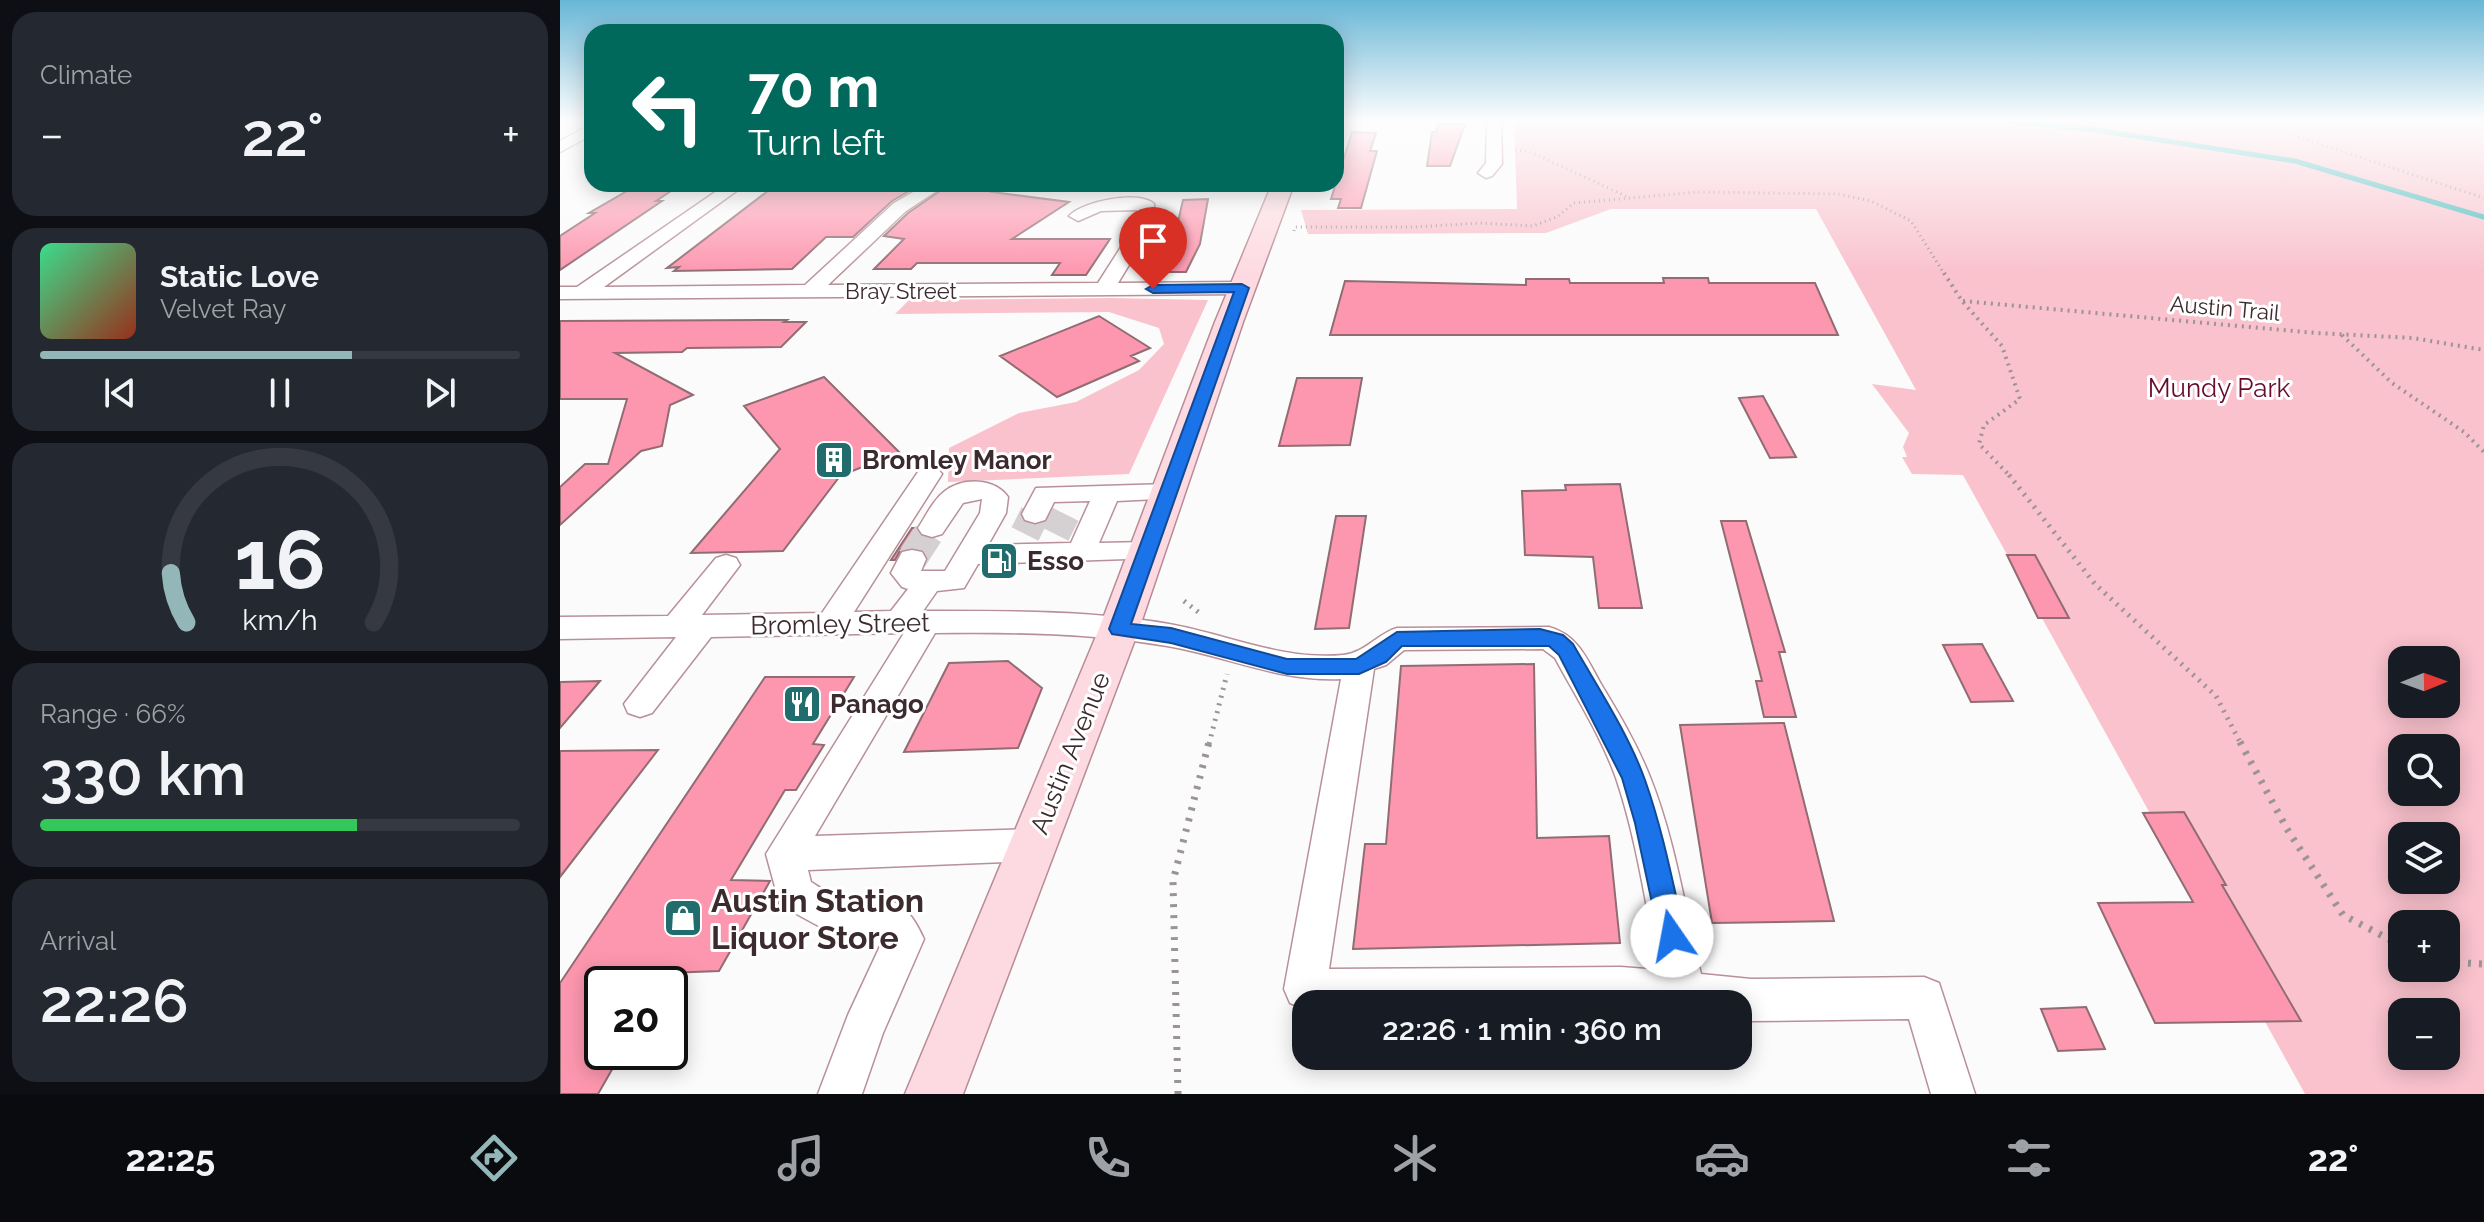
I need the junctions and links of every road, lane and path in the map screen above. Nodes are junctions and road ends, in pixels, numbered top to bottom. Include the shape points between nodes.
1 (1571, 171) edge
2 (2406, 171) edge
3 (727, 192) edge
4 (927, 192) edge
5 (1280, 192) edge
6 (2484, 198) edge
7 (1631, 199) junction
8 (1078, 216) dead end
9 (1294, 230) dead end
10 (1242, 288) junction
11 (1104, 289) junction
12 (810, 291) junction
13 (583, 292) junction
14 (560, 293) edge
15 (1962, 301) junction
16 (2342, 335) junction
17 (2484, 350) edge
18 (2484, 452) edge
19 (929, 474) dead end
20 (1168, 492) junction
21 (1107, 494) junction
22 (938, 517) dead end
23 (1045, 528) junction
24 (1147, 551) junction
25 (1081, 552) junction
26 (971, 555) junction
27 (726, 565) dead end
28 (1184, 601) dead end
29 (913, 622) junction
30 (831, 623) junction
31 (689, 626) junction
32 (560, 628) edge
33 (1119, 629) junction
34 (1233, 652) junction
35 (1359, 666) junction
36 (640, 704) dead end
37 (1033, 845) junction
38 (785, 854) junction
39 (2388, 939) edge
40 (2460, 963) edge
41 (2484, 964) edge
42 (1652, 990) edge
43 (1683, 990) edge
44 (1752, 1000) edge
45 (1951, 1086) edge
46 (840, 1094) edge
47 (934, 1094) edge
48 (1178, 1094) edge

1 - 7 path
2 - 6 path
3 - 13 street
4 - 12 street via 893,214
5 - 10 main road, Austin Avenue
7 - 9 path via 1574,203 1533,226
7 - 15 path via 1698,192 1838,194 1871,201 1911,221
8 - 11 street via 1097,206 1145,204 1146,222
10 - 11 street, Bray Street
10 - 20 main road, Austin Avenue
11 - 12 street, Bray Street
12 - 13 street, Bray Street
13 - 14 street, Bray Street
15 - 16 path, Austin Trail
15 - 39 path via 2002,346 2020,399 1984,425 1979,444 2020,487 2095,584 2216,696 2287,829 2343,915
16 - 17 path, Austin Trail via 2413,338
16 - 18 path via 2365,362 2427,410 2471,435
19 - 30 street
20 - 21 street
20 - 24 main road, Austin Avenue
21 - 23 street
21 - 25 street
22 - 26 street via 969,514 973,521 964,546
23 - 25 street
23 - 26 street
24 - 25 street
24 - 33 main road, Austin Avenue
26 - 29 street via 954,581 921,570
27 - 31 street
28 - 34 path via 1229,636
29 - 30 street, Bromley Street
29 - 33 street, Bromley Street
29 - 38 street
30 - 31 street, Bromley Street
31 - 32 street, Bromley Street
31 - 36 street
33 - 34 street, Bromley Street
33 - 37 main road, Austin Avenue
34 - 35 street, Bromley Street via 1287,666
34 - 48 path via 1173,881
35 - 42 street via 1305,989
35 - 43 street via 1397,639 1540,636 1562,644 1633,778
37 - 38 street
37 - 47 main road, Austin Avenue
38 - 46 street via 794,893 826,912 887,916 904,939
40 - 41 path
44 - 45 street via 1924,998

